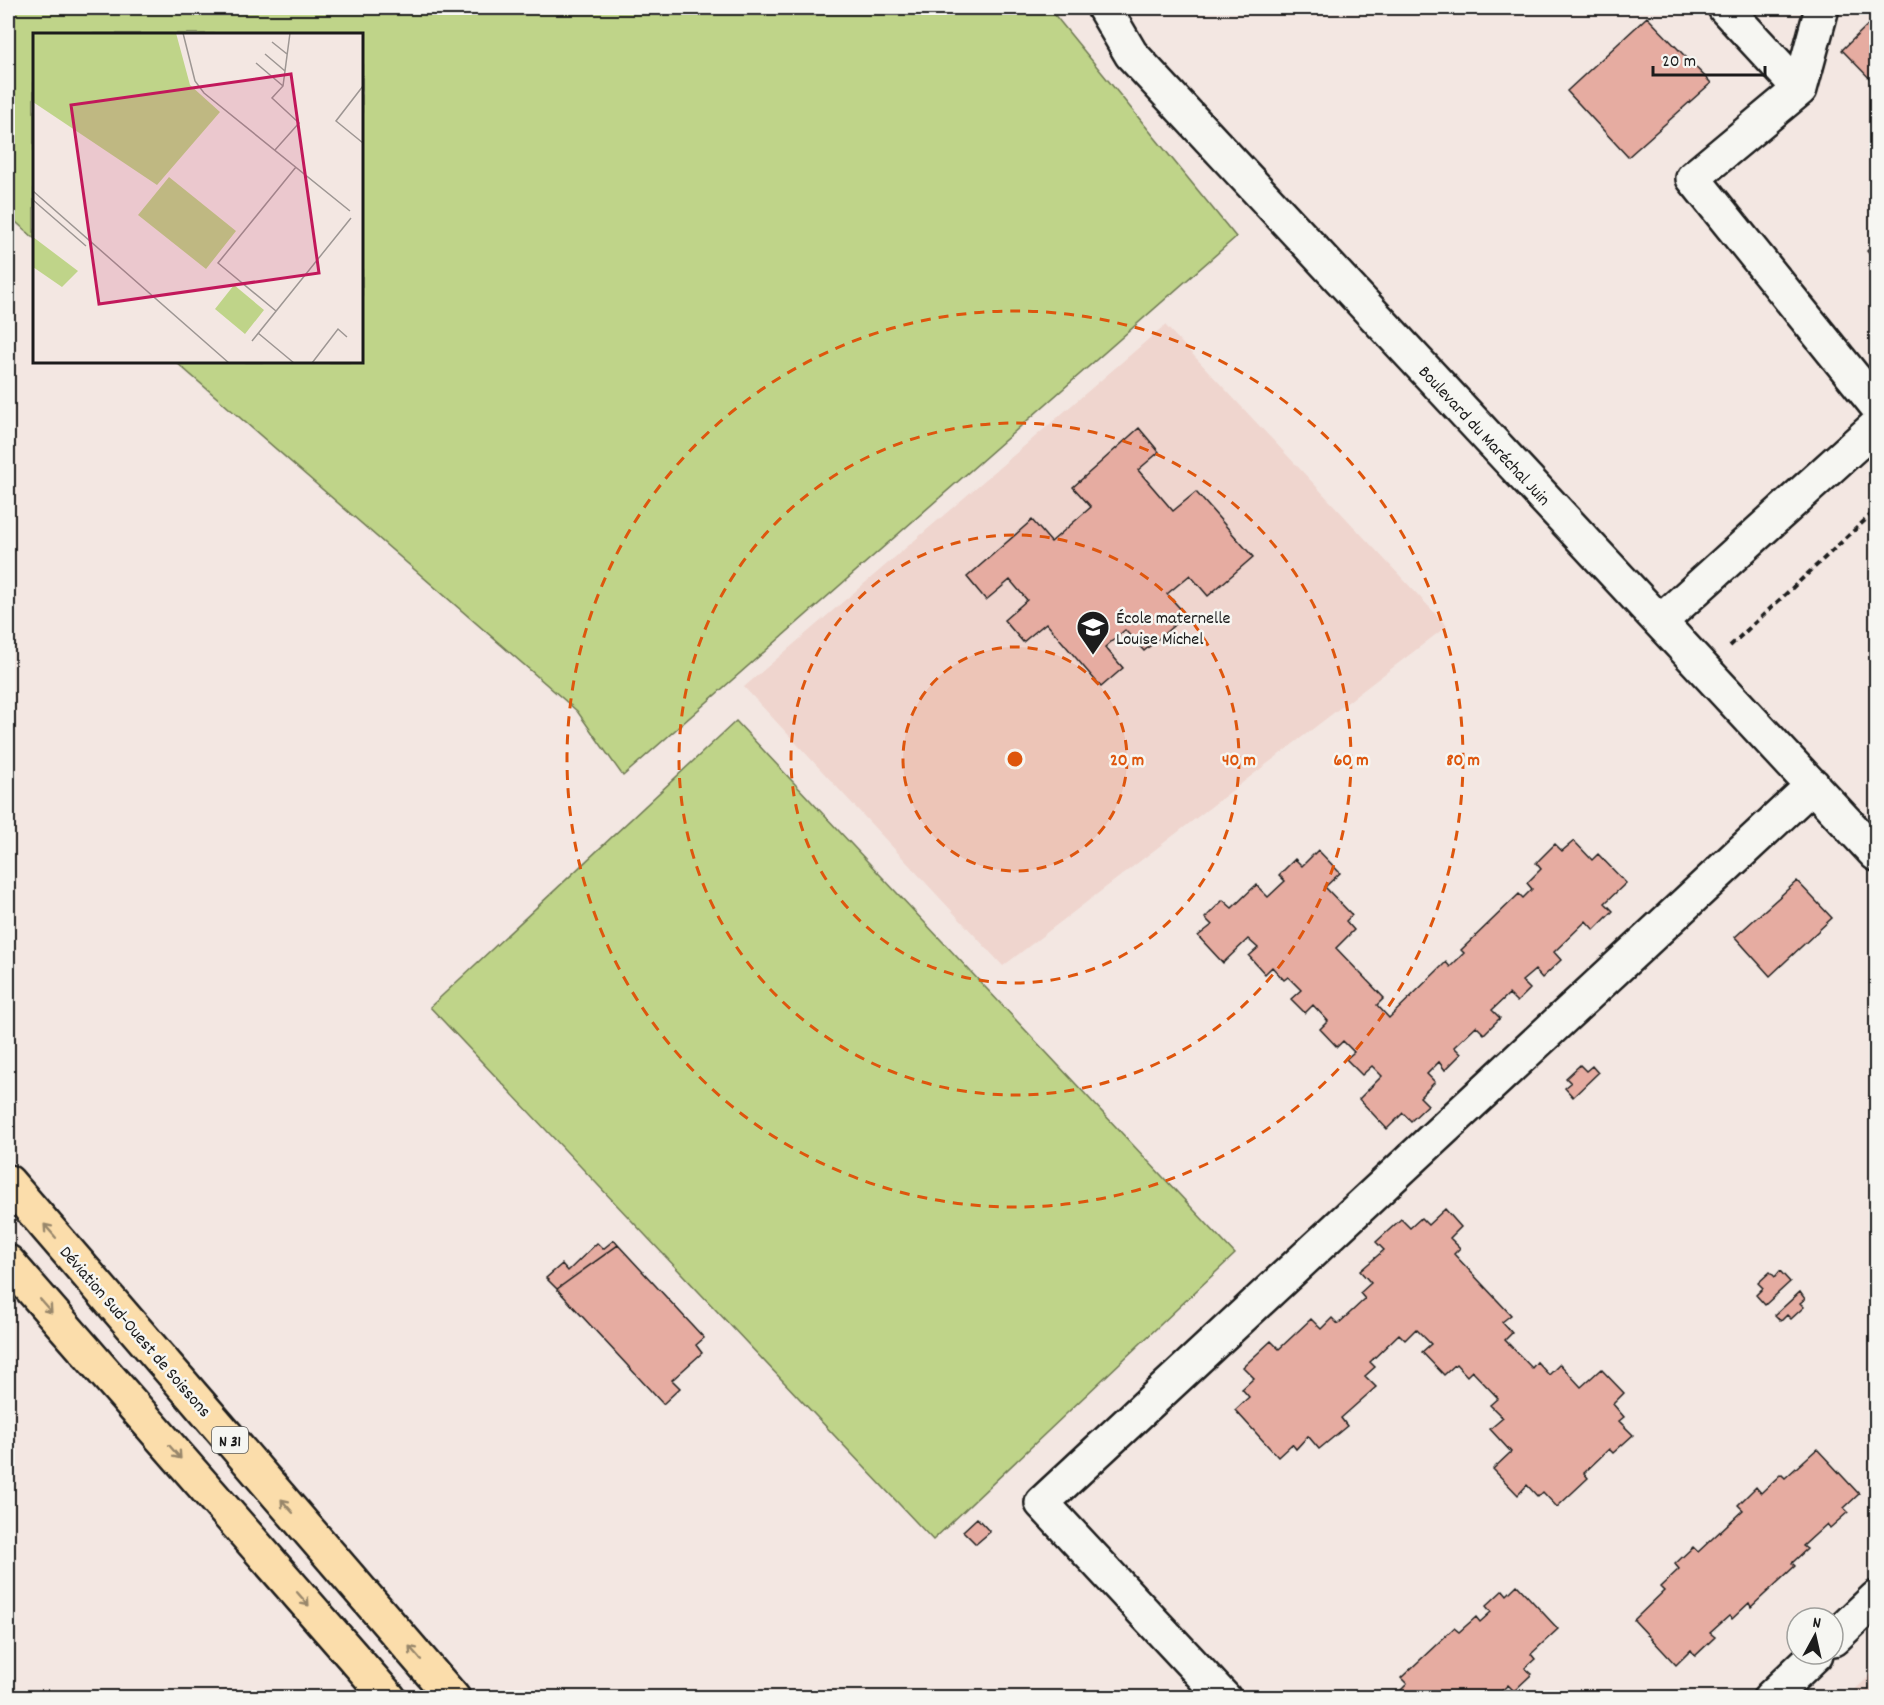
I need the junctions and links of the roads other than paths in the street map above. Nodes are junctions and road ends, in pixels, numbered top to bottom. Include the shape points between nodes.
1 (1104, 8) edge
2 (1725, 8) edge
3 (1822, 8) edge
4 (1800, 89) junction
5 (1876, 405) edge
6 (1876, 426) edge
7 (1660, 622) junction
8 (1813, 785) junction
9 (1876, 854) edge
10 (8, 1182) edge
11 (8, 1262) edge
12 (1876, 1598) edge
13 (1845, 1628) edge
14 (1803, 1666) edge
15 (389, 1698) edge
16 (453, 1698) edge
17 (1224, 1698) edge
18 (1770, 1698) edge

1 - 7 street, Boulevard du Maréchal Juin via 1131,54
2 - 4 street
3 - 4 street
4 - 5 street via 1693,178
6 - 7 street
7 - 8 street, Boulevard du Maréchal Juin
8 - 9 street, Boulevard du Maréchal Juin
8 - 17 street via 1042,1503
16 -> 10 highway, Déviation Sud-Ouest de Soissons / N 31
11 -> 15 highway
12 - 13 street
14 - 18 street

